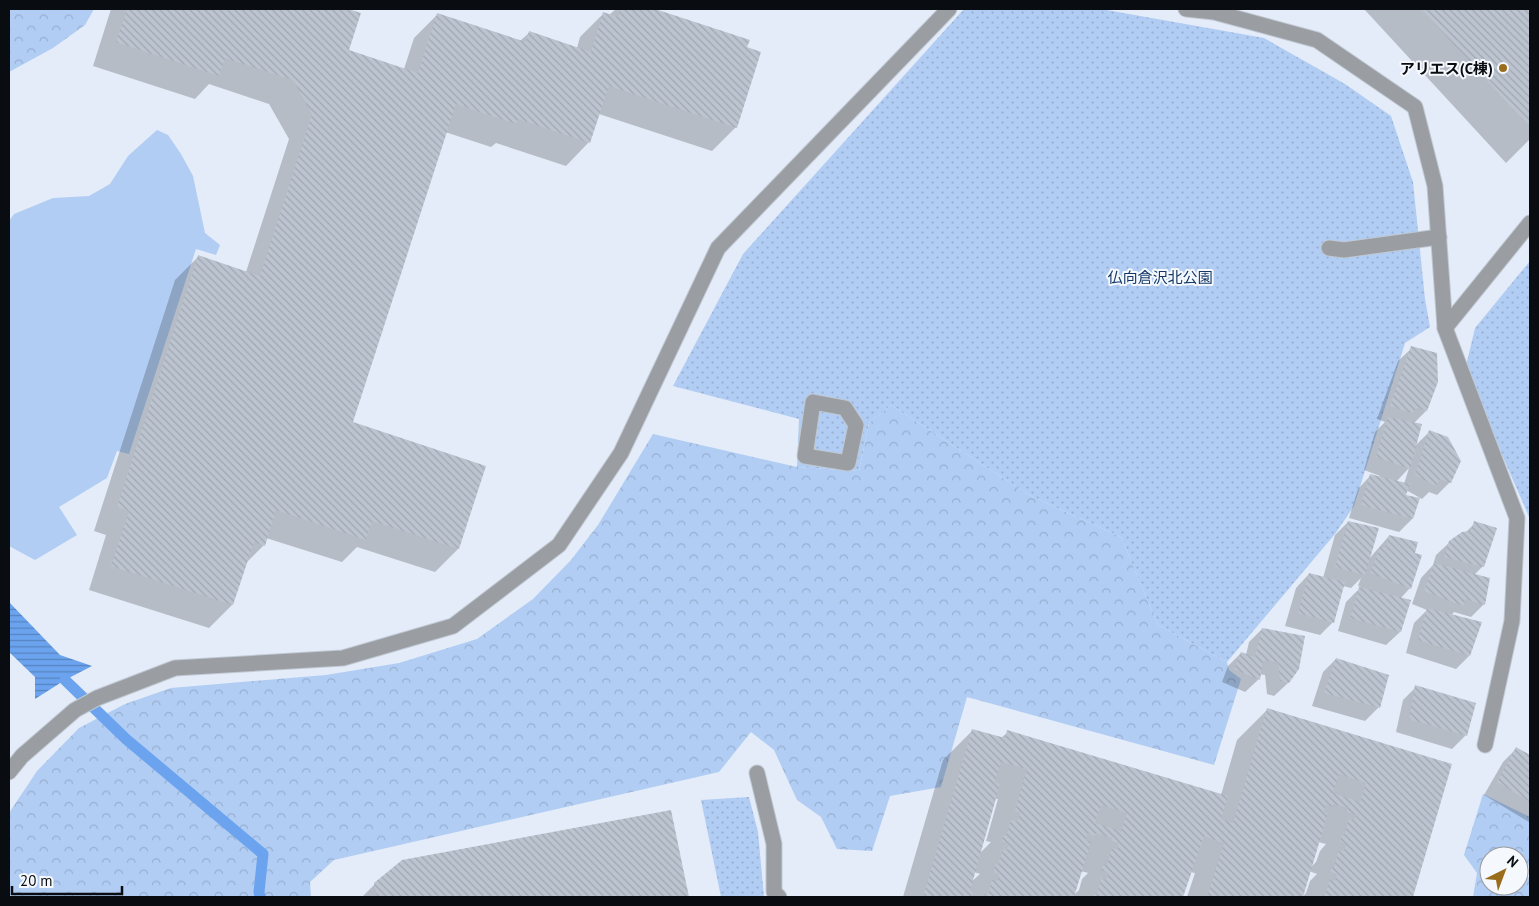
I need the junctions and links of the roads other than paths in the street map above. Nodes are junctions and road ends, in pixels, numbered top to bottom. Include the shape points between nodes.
1 (949, 9) edge
2 (1186, 9) edge
3 (1530, 223) edge
4 (1439, 237) junction
5 (1329, 248) dead end
6 (1445, 328) junction
7 (805, 456) joint
8 (1485, 744) dead end
9 (9, 772) edge
10 (757, 774) dead end
11 (779, 897) edge

1 - 9 street via 718,248 621,453 559,545 454,626 344,658 176,668 97,698 76,710 22,756
2 - 4 street via 1214,12 1317,40 1415,107 1435,186
3 - 6 street
4 - 5 street via 1344,250
4 - 6 street
6 - 8 street via 1516,518 1512,621
7 - 7 street via 813,402 845,408 856,426 848,462
10 - 11 street via 774,844 774,892

